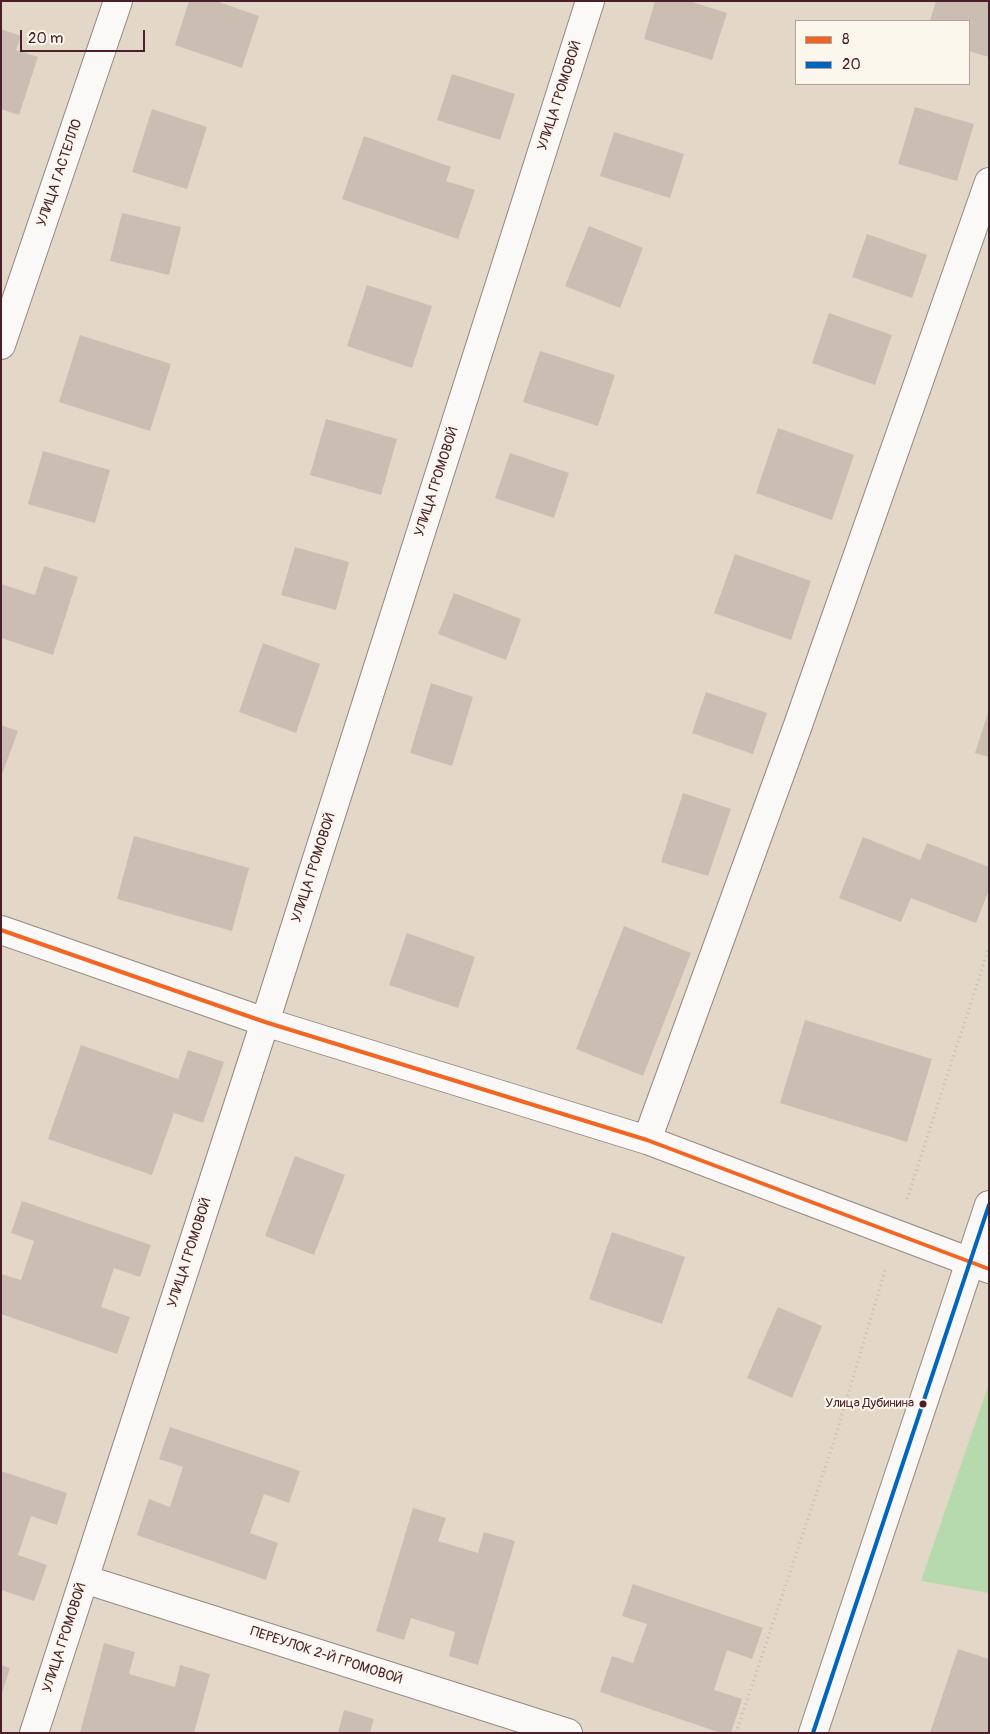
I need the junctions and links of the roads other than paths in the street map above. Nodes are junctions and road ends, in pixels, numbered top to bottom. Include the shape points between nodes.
1 (118, 1) edge
2 (590, 1) edge
3 (989, 182) edge
4 (1, 345) edge
5 (1, 930) edge
6 (265, 1022) junction
7 (647, 1140) junction
8 (989, 1206) edge
9 (979, 1266) edge
10 (84, 1580) junction
11 (34, 1733) edge
12 (568, 1733) edge
13 (813, 1733) edge

1 - 4 street, УЛИЦА ГАСТЕЛЛО
2 - 6 street, УЛИЦА ГРОМОВОЙ
3 - 7 street via 798,725
5 - 6 street
6 - 7 street
6 - 10 street, УЛИЦА ГРОМОВОЙ
7 - 9 street
8 - 9 street
9 - 13 street
10 - 11 street, УЛИЦА ГРОМОВОЙ
10 - 12 street, ПЕРЕУЛОК 2-Й ГРОМОВОЙ

